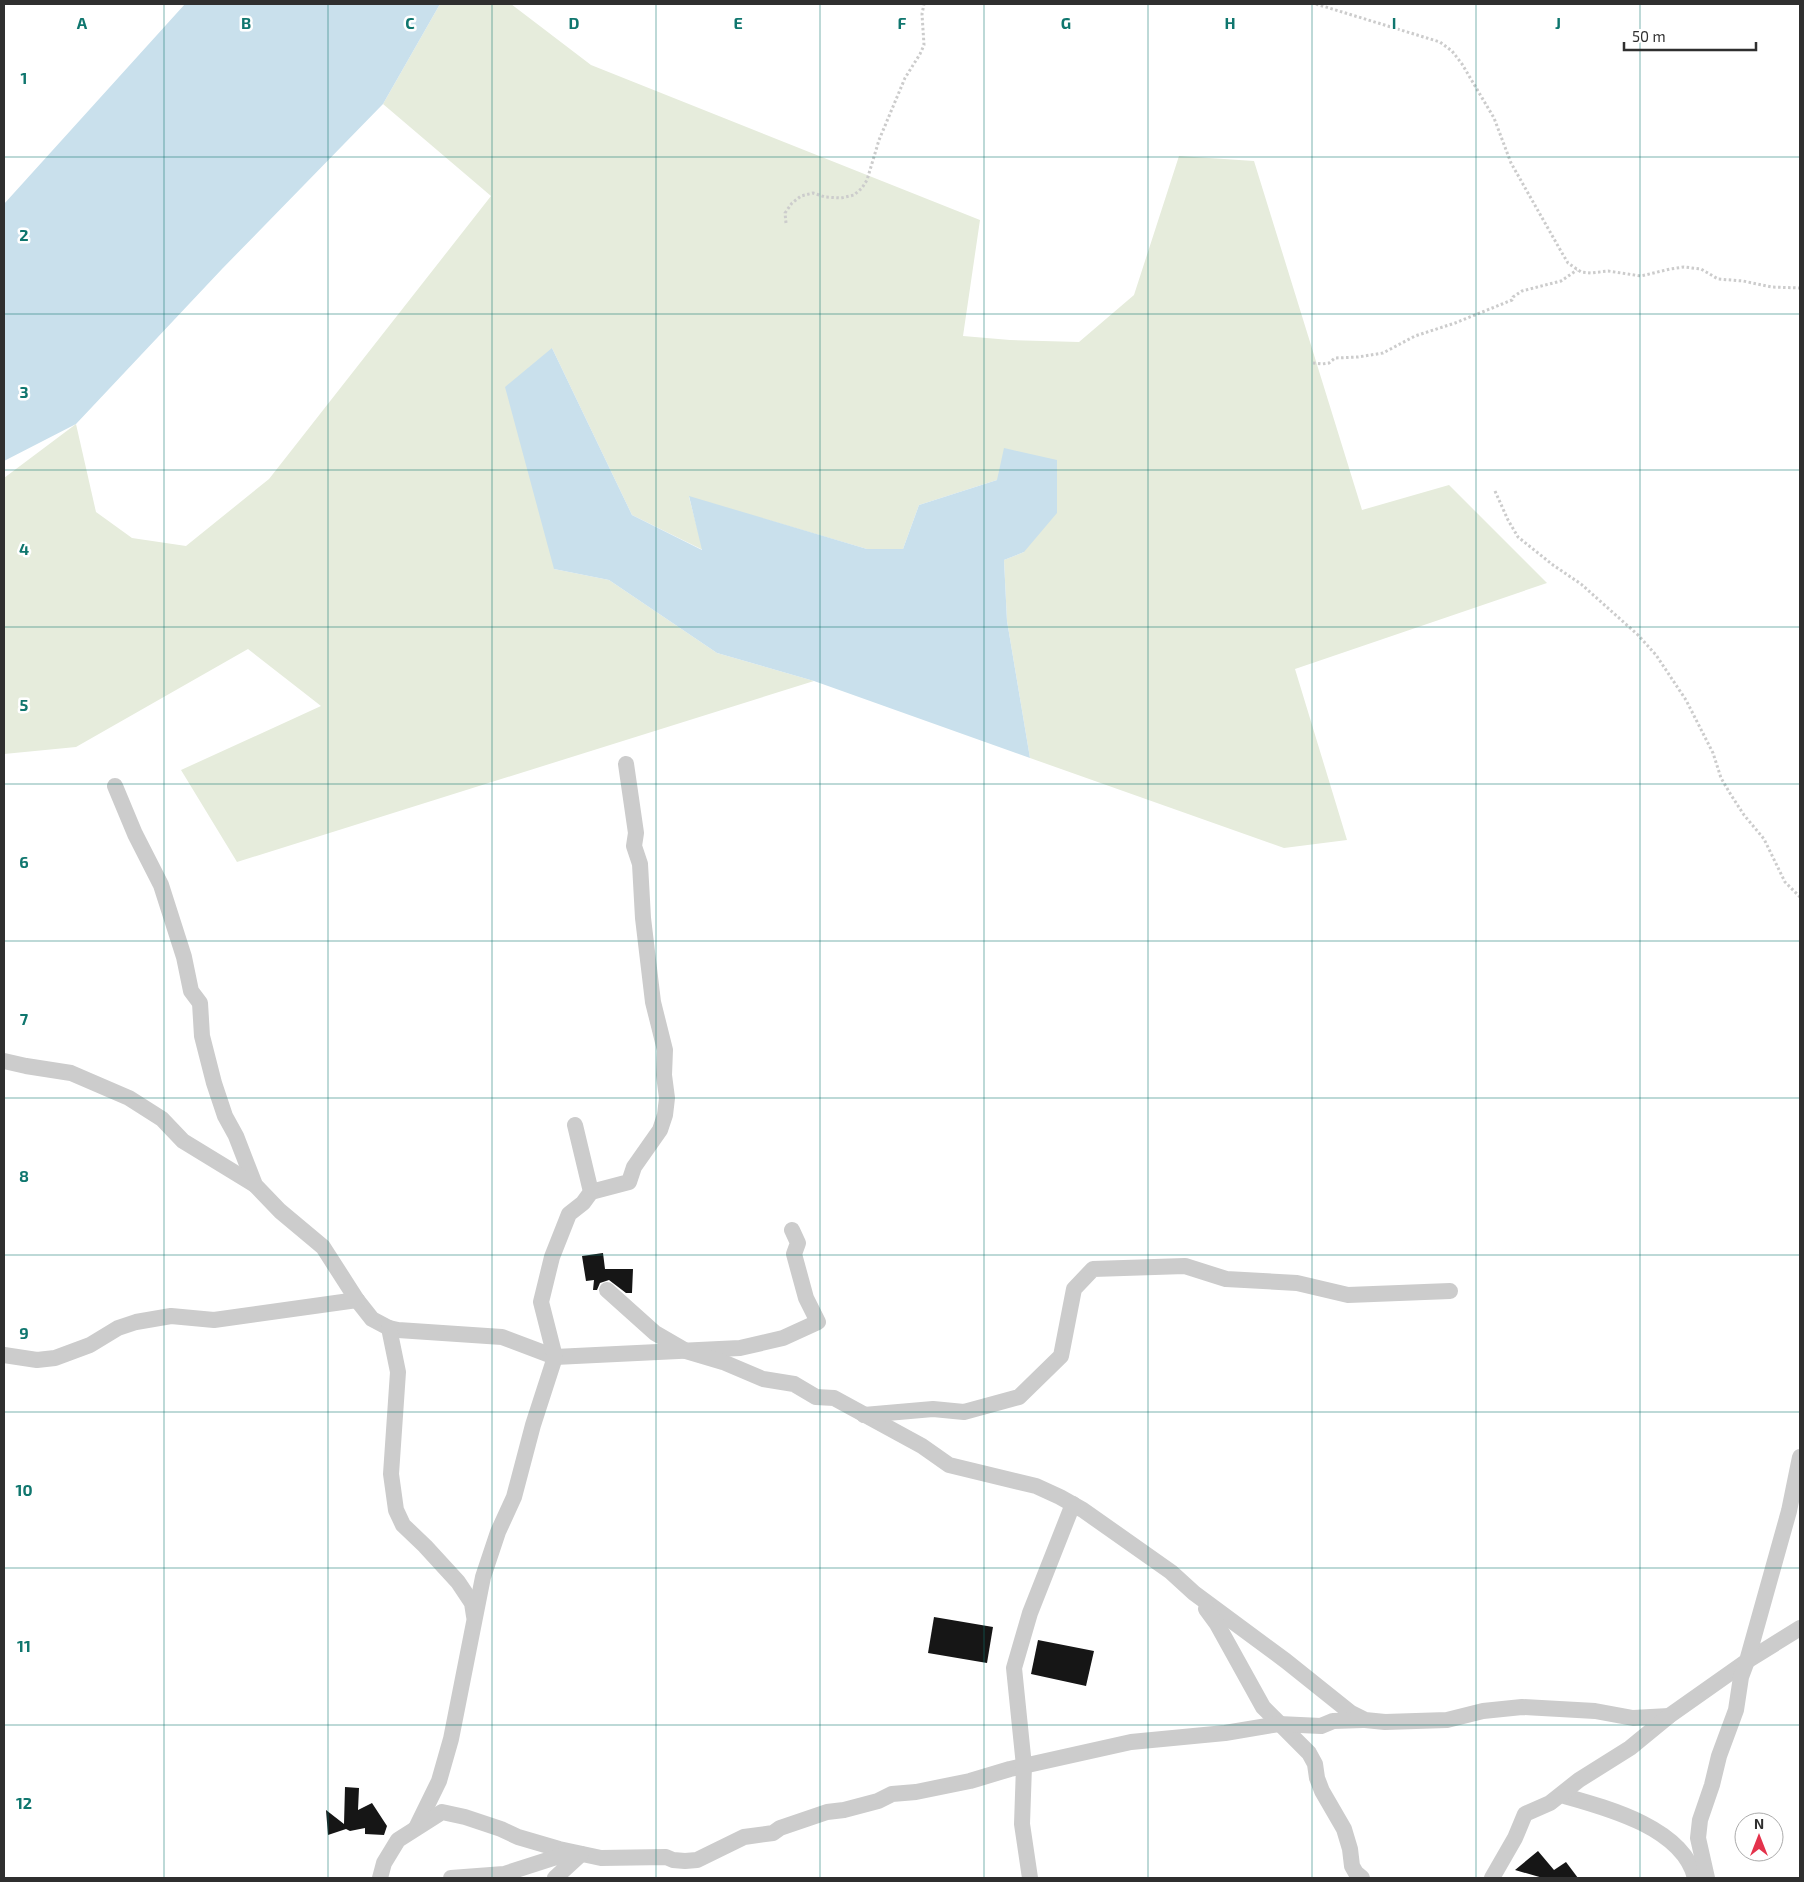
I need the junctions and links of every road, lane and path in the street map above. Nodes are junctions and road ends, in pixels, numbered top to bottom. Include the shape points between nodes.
1 (924, 4) edge
2 (1316, 4) edge
3 (786, 223) dead end
4 (1577, 270) junction
5 (1800, 288) edge
6 (1312, 363) dead end
7 (1495, 491) dead end
8 (626, 764) dead end
9 (116, 786) dead end
10 (1800, 897) edge
11 (4, 1061) edge
12 (575, 1125) dead end
13 (254, 1185) junction
14 (591, 1192) junction
15 (792, 1230) dead end
16 (607, 1290) dead end
17 (1450, 1291) dead end
18 (357, 1300) junction
19 (389, 1328) junction
20 (686, 1351) junction
21 (4, 1355) edge
22 (556, 1357) junction
23 (864, 1414) junction
24 (1800, 1457) edge
25 (1073, 1504) junction
26 (1194, 1593) junction
27 (474, 1625) junction
28 (1800, 1628) edge
29 (1747, 1661) junction
30 (1669, 1716) junction
31 (1365, 1720) junction
32 (1279, 1724) junction
33 (1024, 1766) junction
34 (1561, 1795) junction
35 (416, 1828) junction
36 (582, 1854) junction
37 (1699, 1877) edge
38 (380, 1878) edge
39 (451, 1878) edge
40 (555, 1878) edge
41 (1030, 1878) edge
42 (1362, 1878) edge
43 (1492, 1878) edge

1 - 3 path via 924,45 905,78 862,188 854,195 841,198 813,193 801,196 785,213
2 - 4 path via 1440,42 1452,51 1494,118 1511,163 1562,253
4 - 5 path via 1641,276 1684,267 1701,269 1725,280
4 - 6 path via 1561,281 1522,291 1493,309 1415,336 1383,353
7 - 10 path via 1518,537 1581,584 1656,655 1691,709 1731,796 1764,839 1785,882
8 - 14 street via 636,833 634,846 640,864 653,1002 665,1050 667,1098 660,1130 634,1167 628,1182
9 - 13 street via 135,834 161,885 191,990 200,1003 202,1036 214,1083
11 - 13 street via 71,1073 129,1098 162,1118 183,1141
12 - 14 street
13 - 18 street via 323,1246
14 - 22 street via 569,1214 552,1256 541,1302
15 - 20 street via 798,1243 794,1254 806,1298 818,1322 783,1338 740,1348
16 - 20 street via 655,1333
17 - 23 street via 1348,1295 1297,1283 1226,1279 1185,1266 1093,1270 1074,1290 1061,1356 1019,1397 964,1412 933,1409
18 - 19 street via 372,1319
18 - 21 street via 214,1320 171,1316 118,1328 90,1345 55,1358 36,1360
19 - 22 street via 502,1337
19 - 27 street via 398,1372 391,1474 396,1510 403,1525 458,1582 472,1603
20 - 22 street
20 - 23 street via 724,1362 763,1379 794,1384 816,1398 834,1398
22 - 27 street via 533,1424 514,1497 483,1577
23 - 25 street via 949,1465 1036,1486
24 - 29 street via 1789,1511
25 - 26 street via 1171,1572
25 - 33 street via 1030,1612 1014,1668
26 - 31 street via 1286,1660 1351,1714
26 - 32 street via 1217,1624 1263,1707
27 - 35 street via 452,1739 439,1782
28 - 29 street
29 - 30 street
29 - 37 street via 1736,1710 1700,1820
30 - 31 street via 1633,1718 1595,1710 1522,1707 1483,1711 1447,1720
30 - 34 street via 1630,1748
31 - 32 street via 1333,1720 1321,1726
32 - 33 street via 1131,1742
32 - 42 street via 1309,1754 1320,1784 1344,1828 1352,1866
33 - 36 street via 970,1782 892,1794 878,1801 827,1812 773,1833 744,1837 697,1860 601,1858
33 - 41 street via 1022,1824
34 - 37 street via 1624,1814 1663,1836 1680,1849
34 - 43 street via 1525,1814
35 - 36 street via 442,1812
35 - 38 street via 398,1840 384,1863
36 - 39 street via 566,1854 504,1874
36 - 40 street

